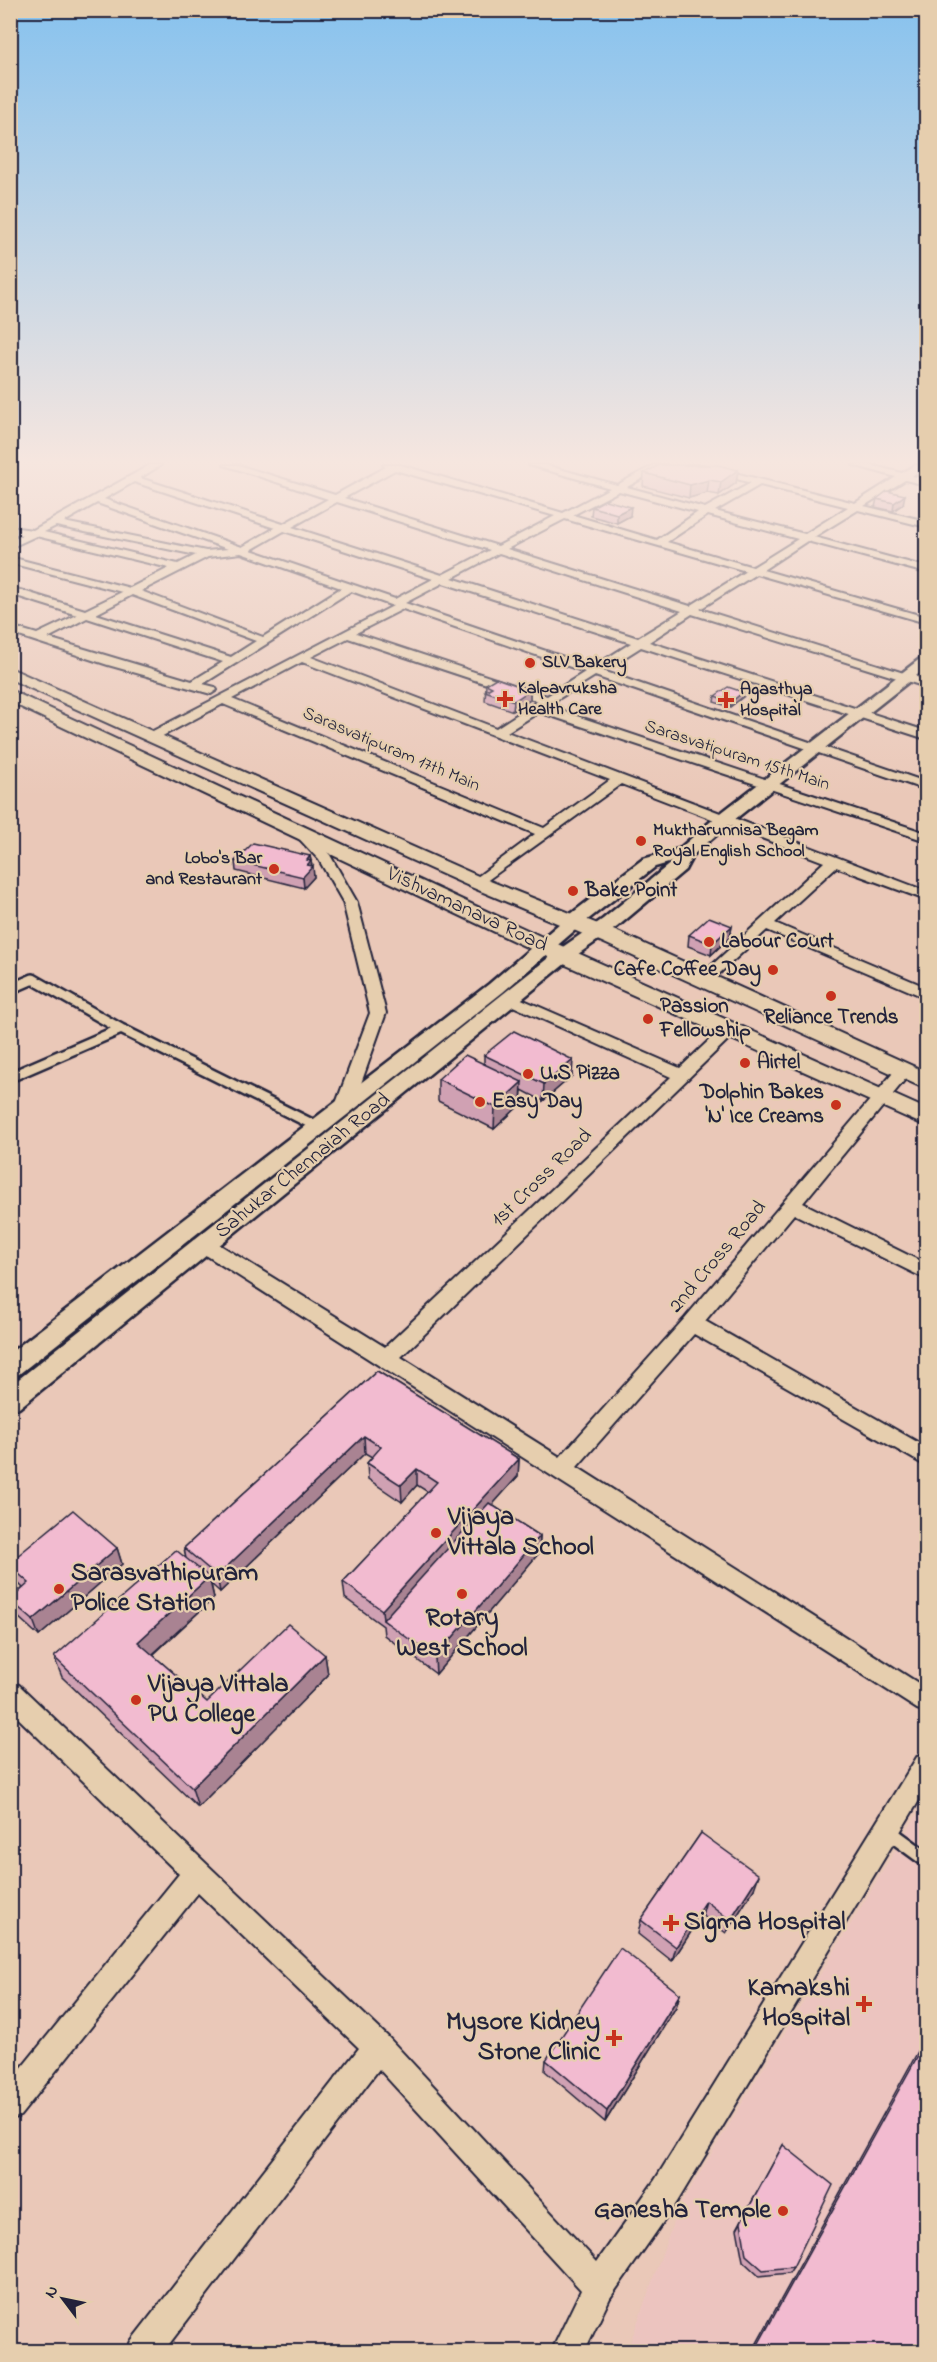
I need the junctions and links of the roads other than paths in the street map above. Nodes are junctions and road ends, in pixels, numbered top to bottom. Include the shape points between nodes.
1 (69, 575) edge
2 (166, 575) edge
3 (316, 575) edge
4 (431, 575) edge
5 (450, 575) edge
6 (579, 575) edge
7 (748, 575) edge
8 (770, 575) edge
9 (443, 579) junction
10 (350, 587) junction
11 (10, 590) edge
12 (133, 592) junction
13 (399, 604) junction
14 (691, 610) junction
15 (91, 614) junction
16 (927, 620) edge
17 (10, 629) edge
18 (347, 634) junction
19 (37, 639) junction
20 (265, 641) junction
21 (640, 642) junction
22 (302, 658) junction
23 (233, 661) junction
24 (927, 661) edge
25 (594, 671) junction
26 (10, 673) edge
27 (905, 678) junction
28 (927, 684) edge
29 (194, 685) junction
30 (212, 690) dead end
31 (10, 695) edge
32 (224, 700) junction
33 (550, 700) junction
34 (537, 707) junction
35 (860, 713) junction
36 (496, 733) junction
37 (927, 735) edge
38 (151, 737) junction
39 (815, 747) junction
40 (618, 780) junction
41 (768, 785) junction
42 (927, 786) edge
43 (723, 820) junction
44 (298, 830) junction
45 (544, 833) junction
46 (927, 837) edge
47 (685, 853) junction
48 (834, 861) junction
49 (478, 883) junction
50 (927, 896) edge
51 (574, 921) junction
52 (767, 925) junction
53 (597, 932) junction
54 (555, 951) junction
55 (704, 980) junction
56 (10, 989) edge
57 (927, 993) edge
58 (510, 999) junction
59 (121, 1029) junction
60 (729, 1031) junction
61 (904, 1071) junction
62 (681, 1076) junction
63 (10, 1077) edge
64 (927, 1081) edge
65 (881, 1096) junction
66 (344, 1107) junction
67 (927, 1118) edge
68 (318, 1127) junction
69 (791, 1205) junction
70 (205, 1245) junction
71 (927, 1272) edge
72 (692, 1323) junction
73 (387, 1358) junction
74 (10, 1367) edge
75 (10, 1401) edge
76 (927, 1457) edge
77 (562, 1469) junction
78 (10, 1693) edge
79 (927, 1701) edge
80 (927, 1766) edge
81 (887, 1831) junction
82 (927, 1859) edge
83 (198, 1872) junction
84 (378, 2047) junction
85 (10, 2106) edge
86 (600, 2287) junction
87 (142, 2352) edge
88 (567, 2352) edge

1 - 12 street
2 - 12 street
3 - 10 street
4 - 9 street
5 - 9 street
6 - 14 street
7 - 14 street
8 - 16 street
9 - 13 street
9 - 21 street
10 - 13 street
10 - 20 street
11 - 15 street
12 - 15 street
12 - 20 street
13 - 18 street
13 - 25 street
14 - 21 street
14 - 27 street
15 - 19 street
15 - 23 street
17 - 19 street
18 - 22 street
18 - 33 street
19 - 29 street
20 - 23 street
21 - 25 street
21 - 35 street
22 - 32 street
22 - 36 street
23 - 29 street
24 - 27 street, Sahukar Chennaiah Road
25 - 33 street
25 - 39 street
26 - 38 main road, Vishvamanava Road
27 - 28 street
27 - 35 street, Sahukar Chennaiah Road
29 - 30 street
31 - 44 main road, Vishvamanava Road
32 - 38 street
32 - 45 street, Sarasvatipuram 17th Main
33 - 34 street
34 - 36 street
34 - 41 street, Sarasvatipuram 15th Main
35 - 37 street
35 - 39 street, Sahukar Chennaiah Road
36 - 40 street
38 - 49 main road, Vishvamanava Road
39 - 41 street, Sahukar Chennaiah Road
39 - 42 street
40 - 43 street
40 - 45 street
41 - 43 street, Sahukar Chennaiah Road
41 - 46 street, Sarasvatipuram 15th Main
43 - 47 street, Sahukar Chennaiah Road
43 - 48 street
44 - 54 main road, Vishvamanava Road
44 - 66 street via 325,858 350,902 378,1013
45 - 49 street
47 - 51 street, Sahukar Chennaiah Road via 649,863
47 - 53 street, Sahukar Chennaiah Road via 679,866
48 - 50 street
48 - 52 street
49 - 51 main road, Vishvamanava Road
51 - 53 main road, Vishvamanava Road
51 - 54 street, Sahukar Chennaiah Road
52 - 55 street
52 - 57 street
53 - 54 street, Sahukar Chennaiah Road
53 - 55 main road, Vishvamanava Road
54 - 58 street, Sahukar Chennaiah Road
54 - 60 main road, Vishvamanava Road
54 - 66 street, Sahukar Chennaiah Road
55 - 61 main road, Vishvamanava Road
56 - 59 lane via 33,979
58 - 62 street
58 - 70 street, Sahukar Chennaiah Road
59 - 63 lane
59 - 68 lane
60 - 62 street, 1st Cross Road
60 - 65 main road, Vishvamanava Road
61 - 64 main road, Vishvamanava Road
61 - 65 street, 2nd Cross Road
62 - 73 street, 1st Cross Road
65 - 67 main road, Vishvamanava Road
65 - 69 street, 2nd Cross Road
66 - 68 street, Sahukar Chennaiah Road
68 - 74 street, Sahukar Chennaiah Road
69 - 71 street
69 - 72 street, 2nd Cross Road
70 - 73 street
70 - 75 street, Sahukar Chennaiah Road
72 - 76 street
72 - 77 street, 2nd Cross Road
73 - 77 street
77 - 79 street
78 - 83 street
80 - 81 street
81 - 82 lane
81 - 86 street via 666,2191
83 - 84 street
83 - 85 street
84 - 86 street
84 - 87 street
86 - 88 street

